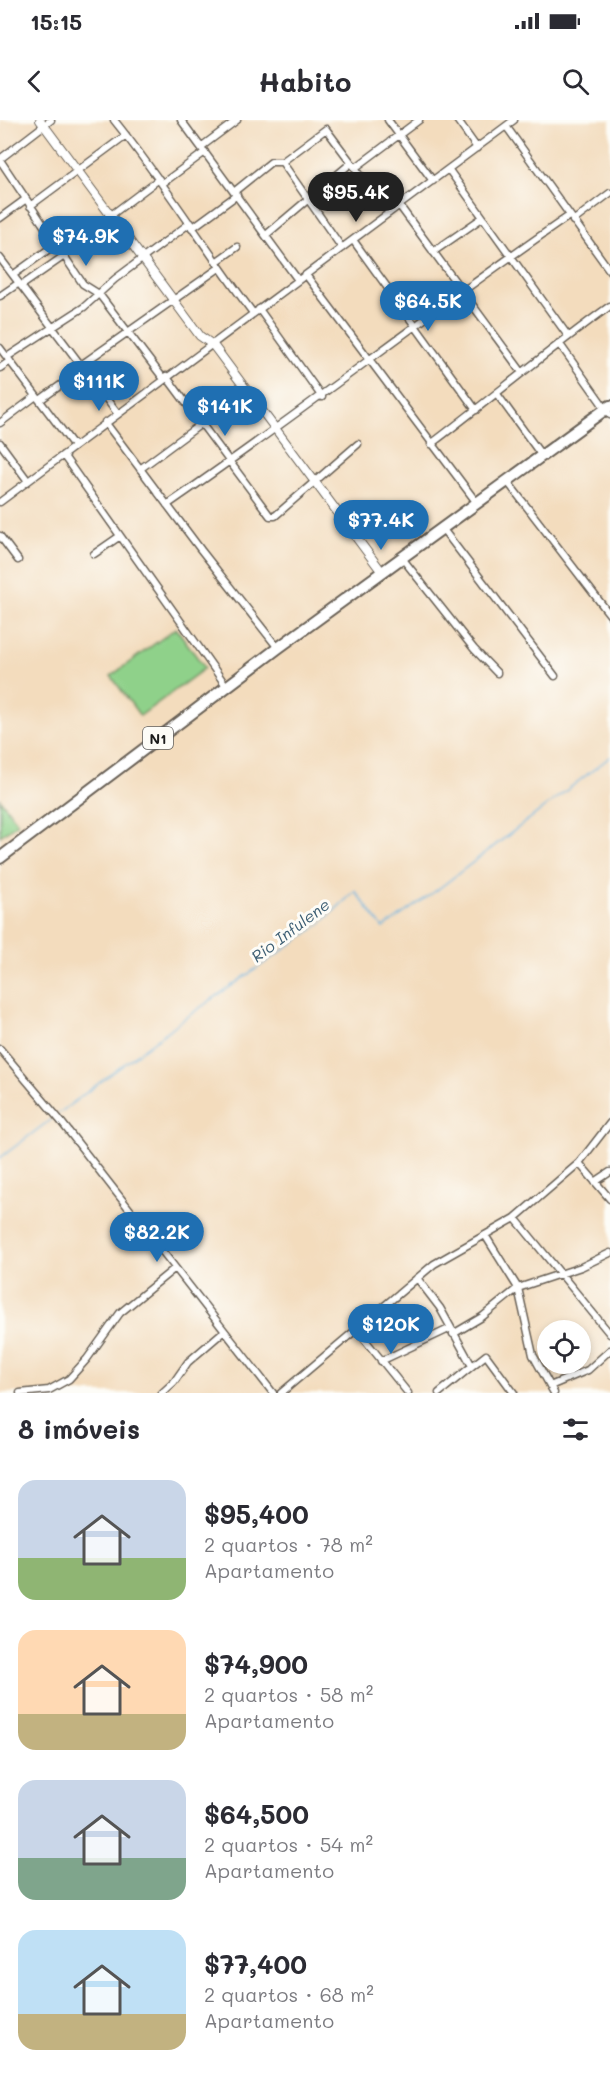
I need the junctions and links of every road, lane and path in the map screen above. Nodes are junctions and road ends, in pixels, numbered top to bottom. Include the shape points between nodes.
1 (114, 120) edge
2 (181, 120) edge
3 (237, 120) edge
4 (388, 120) edge
5 (419, 120) edge
6 (457, 120) edge
7 (514, 120) edge
8 (45, 122) edge
9 (506, 126) junction
10 (126, 135) junction
11 (399, 135) junction
12 (477, 148) junction
13 (203, 149) junction
14 (0, 161) edge
15 (282, 162) junction
16 (353, 166) junction
17 (448, 170) junction
18 (77, 171) junction
19 (161, 181) junction
20 (433, 181) junction
21 (236, 193) junction
22 (610, 193) edge
23 (27, 199) junction
24 (306, 199) junction
25 (399, 205) junction
26 (30, 206) junction
27 (389, 213) junction
28 (110, 215) junction
29 (0, 218) edge
30 (482, 218) junction
31 (571, 218) junction
32 (191, 226) junction
33 (266, 235) junction
34 (353, 240) junction
35 (56, 244) junction
36 (237, 247) dead end
37 (342, 248) junction
38 (433, 252) junction
39 (63, 254) junction
40 (510, 256) junction
41 (0, 258) edge
42 (142, 258) junction
43 (217, 265) junction
44 (610, 271) edge
45 (13, 275) junction
46 (306, 275) junction
47 (298, 280) junction
48 (20, 284) junction
49 (463, 292) junction
50 (99, 294) junction
51 (0, 296) edge
52 (174, 301) junction
53 (610, 306) edge
54 (256, 311) junction
55 (417, 326) junction
56 (51, 327) junction
57 (129, 332) junction
58 (568, 336) junction
59 (559, 343) junction
60 (213, 345) junction
61 (0, 348) edge
62 (9, 359) junction
63 (369, 361) junction
64 (82, 367) junction
65 (0, 368) edge
66 (521, 371) junction
67 (165, 377) junction
68 (497, 394) junction
69 (322, 397) junction
70 (38, 398) junction
71 (477, 410) junction
72 (609, 410) edge
73 (117, 413) junction
74 (105, 422) junction
75 (0, 423) edge
76 (201, 424) junction
77 (275, 431) junction
78 (0, 443) edge
79 (358, 444) dead end
80 (431, 444) junction
81 (74, 446) junction
82 (63, 455) junction
83 (542, 457) junction
84 (229, 462) junction
85 (141, 470) junction
86 (28, 481) junction
87 (507, 481) junction
88 (314, 482) junction
89 (0, 502) edge
90 (477, 503) junction
91 (167, 505) junction
92 (442, 528) junction
93 (0, 536) edge
94 (120, 536) junction
95 (94, 555) dead end
96 (402, 558) junction
97 (18, 560) dead end
98 (381, 572) junction
99 (610, 615) edge
100 (278, 648) junction
101 (497, 673) dead end
102 (555, 676) dead end
103 (228, 687) junction
104 (0, 858) edge
105 (0, 1049) edge
106 (610, 1124) edge
107 (579, 1163) junction
108 (610, 1172) edge
109 (596, 1182) junction
110 (610, 1199) edge
111 (515, 1218) junction
112 (485, 1235) junction
113 (610, 1252) edge
114 (176, 1268) junction
115 (559, 1274) junction
116 (417, 1278) junction
117 (518, 1288) junction
118 (357, 1330) junction
119 (224, 1331) junction
120 (452, 1331) junction
121 (610, 1334) edge
122 (610, 1350) edge
123 (381, 1361) junction
124 (472, 1366) junction
125 (550, 1386) junction
126 (20, 1393) edge
127 (162, 1393) edge
128 (273, 1393) edge
129 (281, 1393) edge
130 (408, 1393) edge
131 (439, 1393) edge
132 (514, 1393) edge
133 (554, 1393) edge

1 - 10 street
2 - 13 street
3 - 13 street
4 - 11 street
5 - 11 street
6 - 12 street
7 - 9 street
8 - 14 street
8 - 18 street
9 - 12 street
9 - 31 street
10 - 18 street
10 - 19 street
11 - 16 street
11 - 20 street
12 - 17 street
13 - 19 street
13 - 21 street
14 - 23 street
15 - 16 street via 326,129
15 - 21 street via 275,160
15 - 24 street
16 - 24 street
16 - 27 street
17 - 20 street
17 - 30 street
18 - 26 street
18 - 28 street
19 - 28 street
19 - 32 street
20 - 25 street
21 - 32 street
21 - 33 street
22 - 31 street
23 - 26 street
23 - 29 street
24 - 33 street
24 - 37 street
25 - 27 street
25 - 38 street
26 - 35 street
27 - 34 street
28 - 39 street
28 - 42 street
30 - 38 street
30 - 40 street
31 - 40 street
31 - 44 street
32 - 42 street
32 - 43 street
33 - 47 street
34 - 37 street
34 - 55 street
35 - 39 street
35 - 45 street
36 - 43 street
37 - 46 street
38 - 49 street
39 - 48 street
39 - 50 street via 83,284
40 - 49 street
40 - 58 street
41 - 45 street
42 - 50 street
42 - 52 street
43 - 52 street
43 - 54 street
45 - 48 street
46 - 47 street
46 - 63 street
47 - 54 street
48 - 51 street
48 - 56 street
49 - 55 street
49 - 66 street
50 - 56 street
50 - 57 street
52 - 57 street
52 - 60 street via 201,336
53 - 58 street
54 - 60 street
54 - 69 street
55 - 63 street
55 - 71 street
56 - 62 street
56 - 64 street
57 - 64 street
57 - 67 street
58 - 59 street
59 - 66 street
59 - 72 street
60 - 67 street
60 - 77 street
61 - 62 street
62 - 65 street
62 - 70 street
63 - 69 street
63 - 80 street
64 - 70 street
64 - 73 street
66 - 68 street
67 - 73 street
67 - 76 street
68 - 71 street
68 - 83 street
69 - 77 street
70 - 75 street
70 - 81 street
71 - 80 street
72 - 83 highway, N1
73 - 74 street
74 - 81 street
74 - 85 street
76 - 84 street
76 - 85 street
77 - 84 street
77 - 88 street
78 - 86 street
79 - 88 street
80 - 90 street
81 - 82 street
82 - 86 street
82 - 94 street
83 - 87 highway, N1
84 - 88 street via 270,516 275,516
84 - 91 street
85 - 91 street
86 - 89 street
87 - 90 highway, N1
87 - 99 street
88 - 98 street
90 - 92 highway, N1
91 - 100 street
92 - 96 highway, N1
92 - 102 street
93 - 97 street
94 - 95 street
94 - 103 street
96 - 98 highway, N1
96 - 101 street via 474,650
98 - 100 highway, N1
100 - 103 highway, N1
103 - 104 highway, N1
105 - 114 street
106 - 107 street
107 - 109 street
107 - 111 street
108 - 109 street
109 - 110 street
111 - 112 street
111 - 115 street
112 - 116 street via 448,1254
112 - 117 street
113 - 115 street
114 - 119 street
114 - 126 street via 120,1313 69,1380 49,1390
115 - 117 street
115 - 121 street
116 - 118 street
116 - 120 street
117 - 120 street via 482,1317
117 - 125 street via 533,1355
118 - 123 street
118 - 129 street
119 - 127 street via 185,1365
119 - 128 street
120 - 123 street
120 - 124 street
122 - 125 street via 588,1370
123 - 130 street
124 - 131 street
124 - 132 street via 486,1355
125 - 133 street

